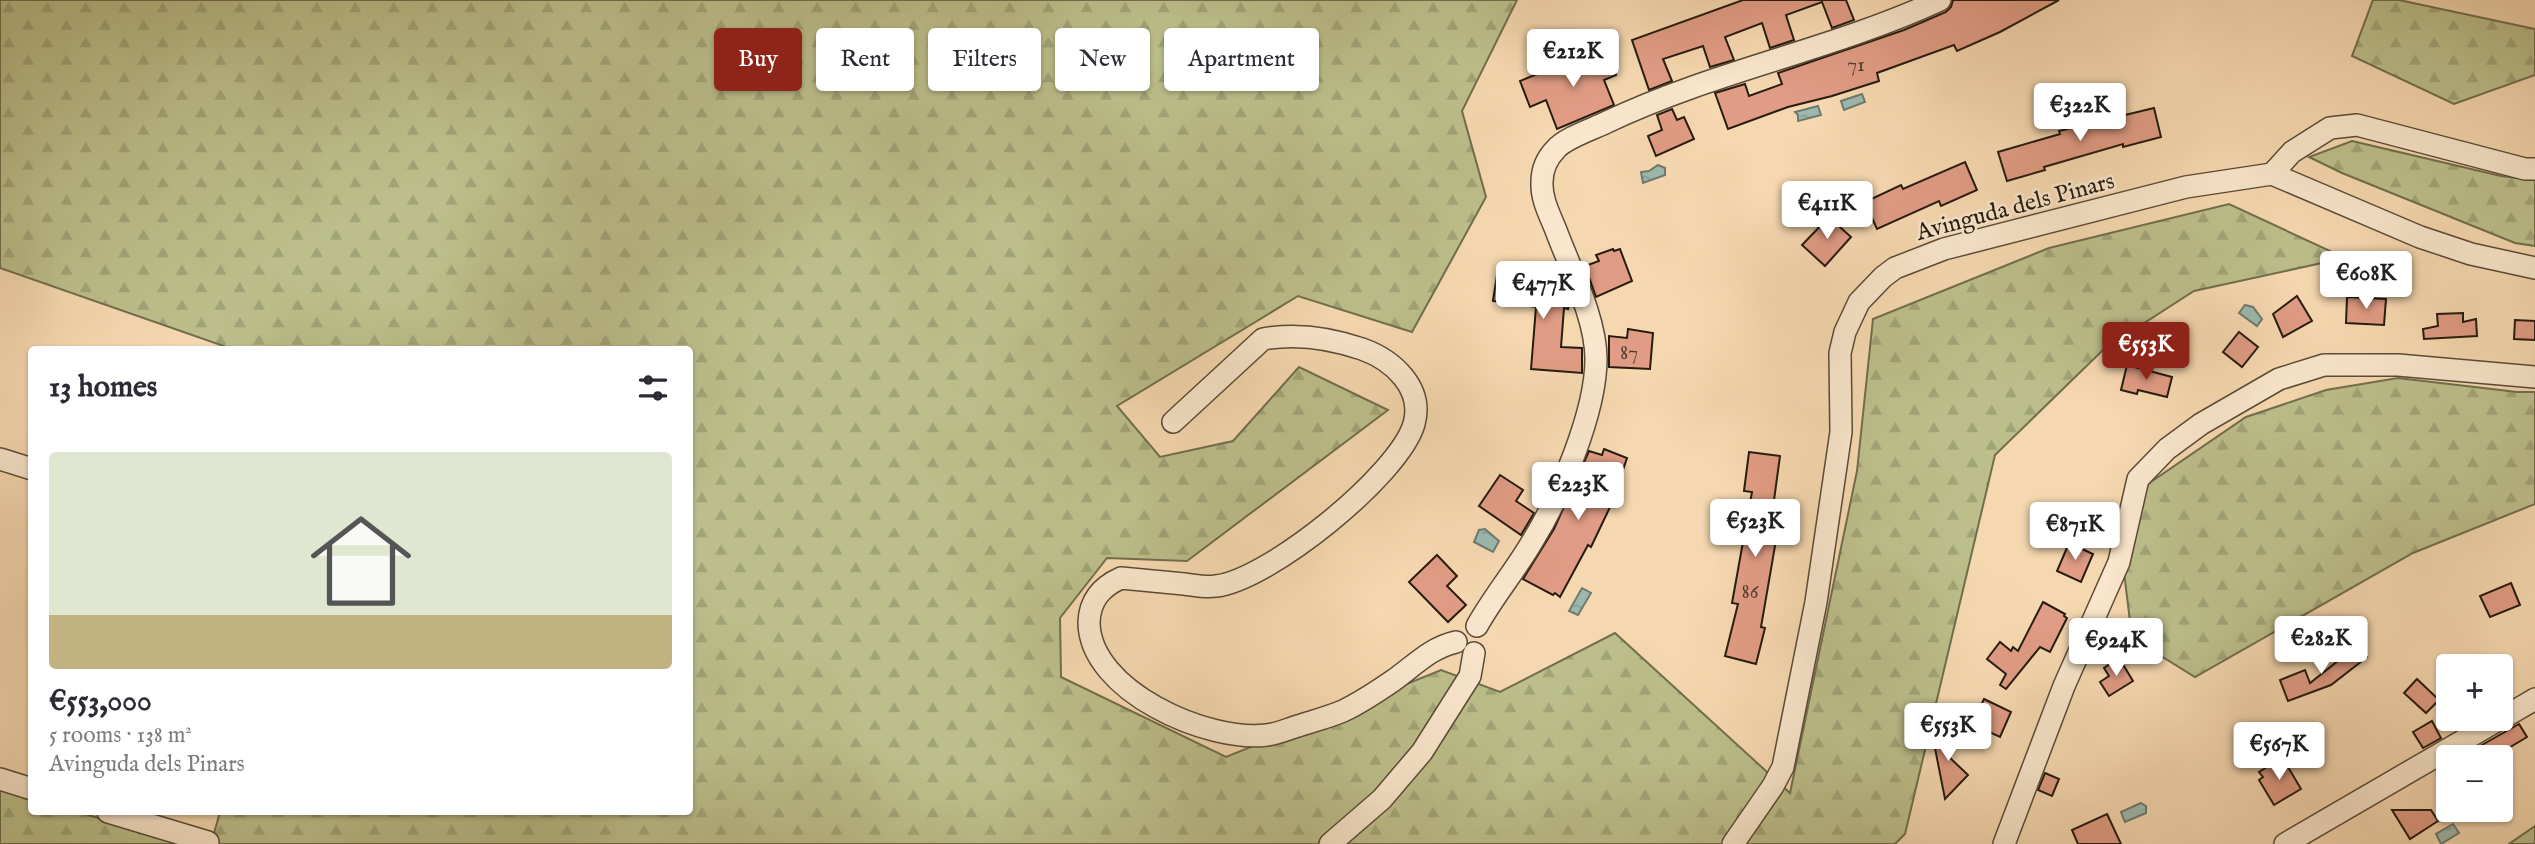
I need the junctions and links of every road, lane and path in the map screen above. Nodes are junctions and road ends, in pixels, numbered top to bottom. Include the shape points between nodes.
1 (1940, 0) edge
2 (2535, 169) edge
3 (2272, 174) junction
4 (2535, 268) edge
5 (2535, 377) edge
6 (1173, 422) dead end
7 (0, 459) edge
8 (28, 468) edge
9 (1465, 648) junction
10 (2535, 699) edge
11 (2513, 712) edge
12 (2479, 731) edge
13 (0, 779) edge
14 (28, 788) edge
15 (118, 815) edge
16 (208, 842) edge
17 (1330, 844) edge
18 (1732, 844) edge
19 (2004, 844) edge
20 (2285, 844) edge

1 - 9 street via 1864,32 1699,84 1558,146 1548,158 1542,184 1546,205 1590,320 1596,358 1591,400 1547,515 1477,626 1484,643
2 - 3 street via 2357,125 2330,128 2291,152
3 - 4 street, Avinguda dels Pinars via 2420,237
3 - 18 street, Avinguda dels Pinars via 2186,187 1944,249 1895,268 1869,289 1852,316 1840,354 1841,432 1816,602 1783,767
5 - 19 street via 2398,365 2324,365 2279,379 2166,449 2138,479 2119,562 2064,686
6 - 9 street via 1263,339 1280,336 1303,335 1378,355 1401,371 1416,410 1405,443 1371,484 1328,523 1268,565 1216,587 1121,578 1107,584 1089,613 1089,628 1104,664 1126,688 1189,723 1239,736 1269,735 1343,710 1435,648
7 - 8 street
9 - 17 street via 1470,676 1422,752 1382,799
10 - 11 street
12 - 20 street
13 - 14 street
15 - 16 street

